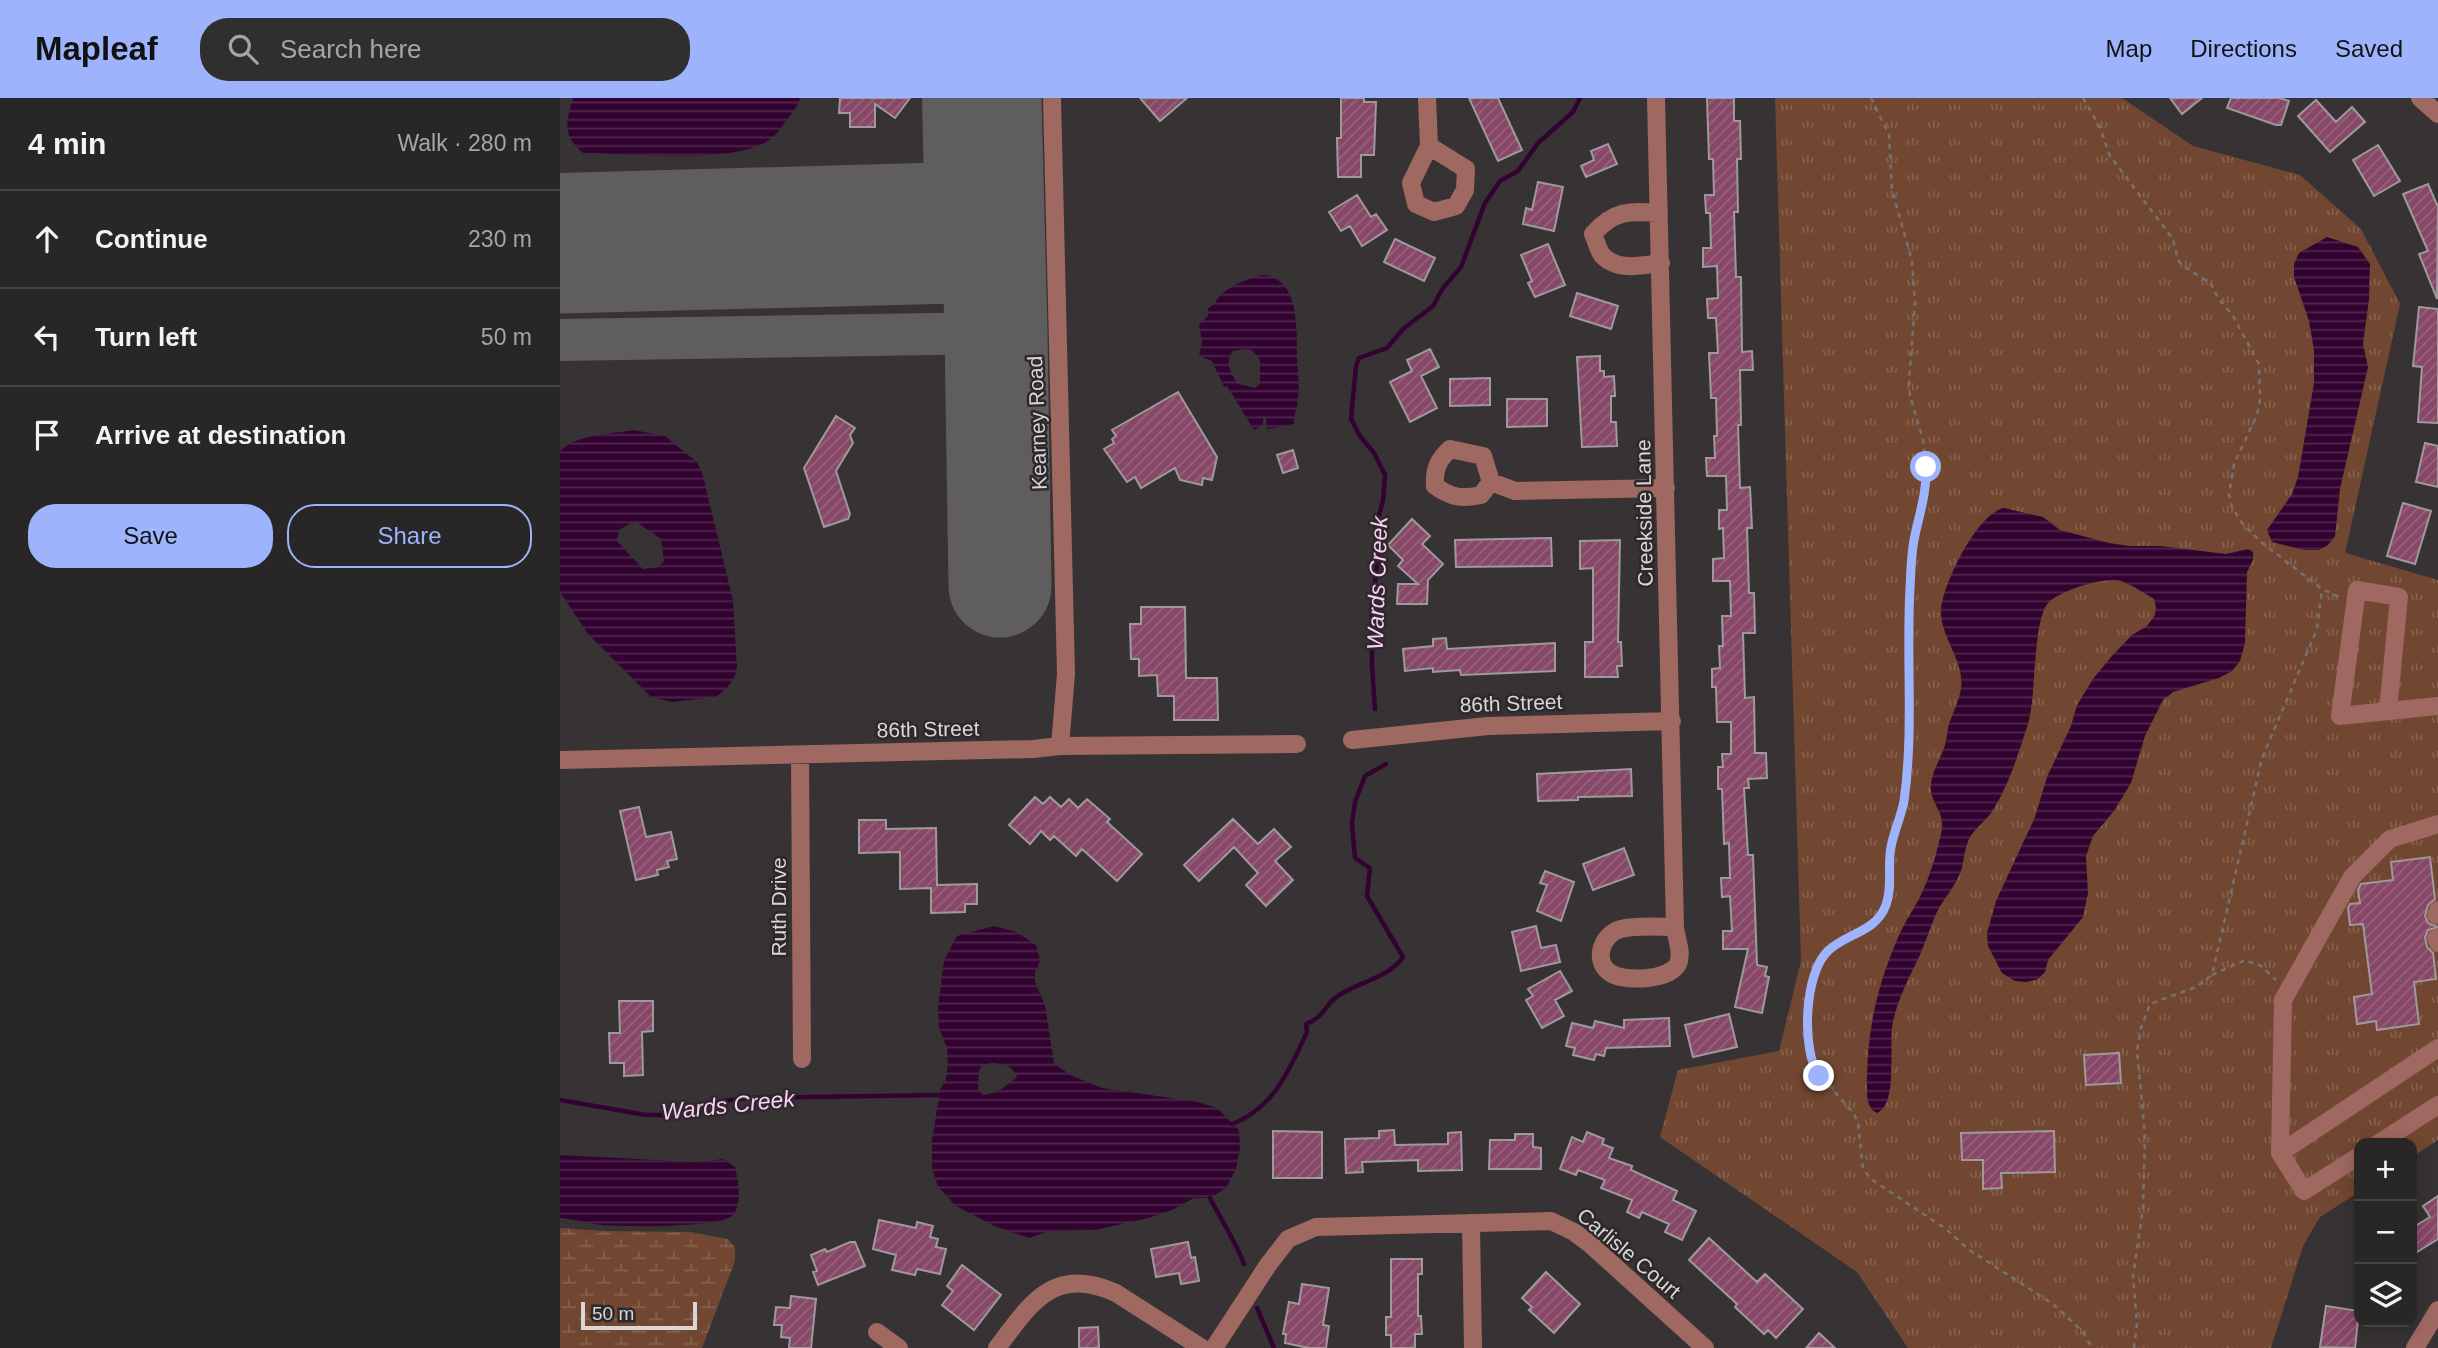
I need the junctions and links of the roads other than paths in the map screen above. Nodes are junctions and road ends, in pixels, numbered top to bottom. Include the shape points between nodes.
1 (1052, 98) edge
2 (1427, 98) edge
3 (1656, 98) edge
4 (2420, 98) edge
5 (2438, 114) edge
6 (1429, 146) dead end
7 (1660, 213) junction
8 (1661, 263) junction
9 (1491, 482) dead end
10 (1666, 488) junction
11 (2438, 706) edge
12 (2388, 711) junction
13 (1672, 721) junction
14 (1352, 740) dead end
15 (1297, 744) dead end
16 (1060, 746) junction
17 (800, 755) junction
18 (560, 760) edge
19 (2438, 824) edge
20 (1675, 927) junction
21 (2438, 1048) edge
22 (802, 1059) dead end
23 (2438, 1105) edge
24 (2387, 1138) edge
25 (2280, 1153) junction
26 (2354, 1159) edge
27 (1471, 1223) junction
28 (2438, 1310) edge
29 (877, 1332) dead end
30 (899, 1348) edge
31 (997, 1348) edge
32 (1202, 1348) edge
33 (1214, 1348) edge
34 (1473, 1348) edge
35 (1705, 1348) edge
36 (2415, 1348) edge

1 - 16 street, Kearney Road via 1066,674
2 - 6 street
3 - 7 street, Creekside Lane
4 - 5 street
7 - 8 street, Creekside Lane
7 - 8 street via 1625,212 1606,219 1593,234 1602,255 1618,265
8 - 10 street, Creekside Lane
9 - 10 street via 1516,491
10 - 13 street, Creekside Lane
11 - 12 street
12 - 12 street via 2399,597 2357,590 2340,716
13 - 14 street, 86th Street via 1488,726
13 - 20 street, Creekside Lane
15 - 16 street, 86th Street
16 - 17 street, 86th Street
17 - 18 street, 86th Street
17 - 22 street, Ruth Drive
19 - 25 street via 2390,839 2352,877 2283,1000
20 - 20 street, Creekside Lane via 1622,928 1609,933 1601,953 1604,966 1622,977 1669,973 1678,964 1680,951
21 - 25 street
23 - 24 street
25 - 26 street via 2304,1191
27 - 33 street, Carlisle Court via 1323,1226 1287,1239
27 - 34 street
27 - 35 street, Carlisle Court via 1560,1224 1590,1244
28 - 36 street
29 - 30 street
31 - 32 street via 1046,1291 1082,1283 1116,1293

